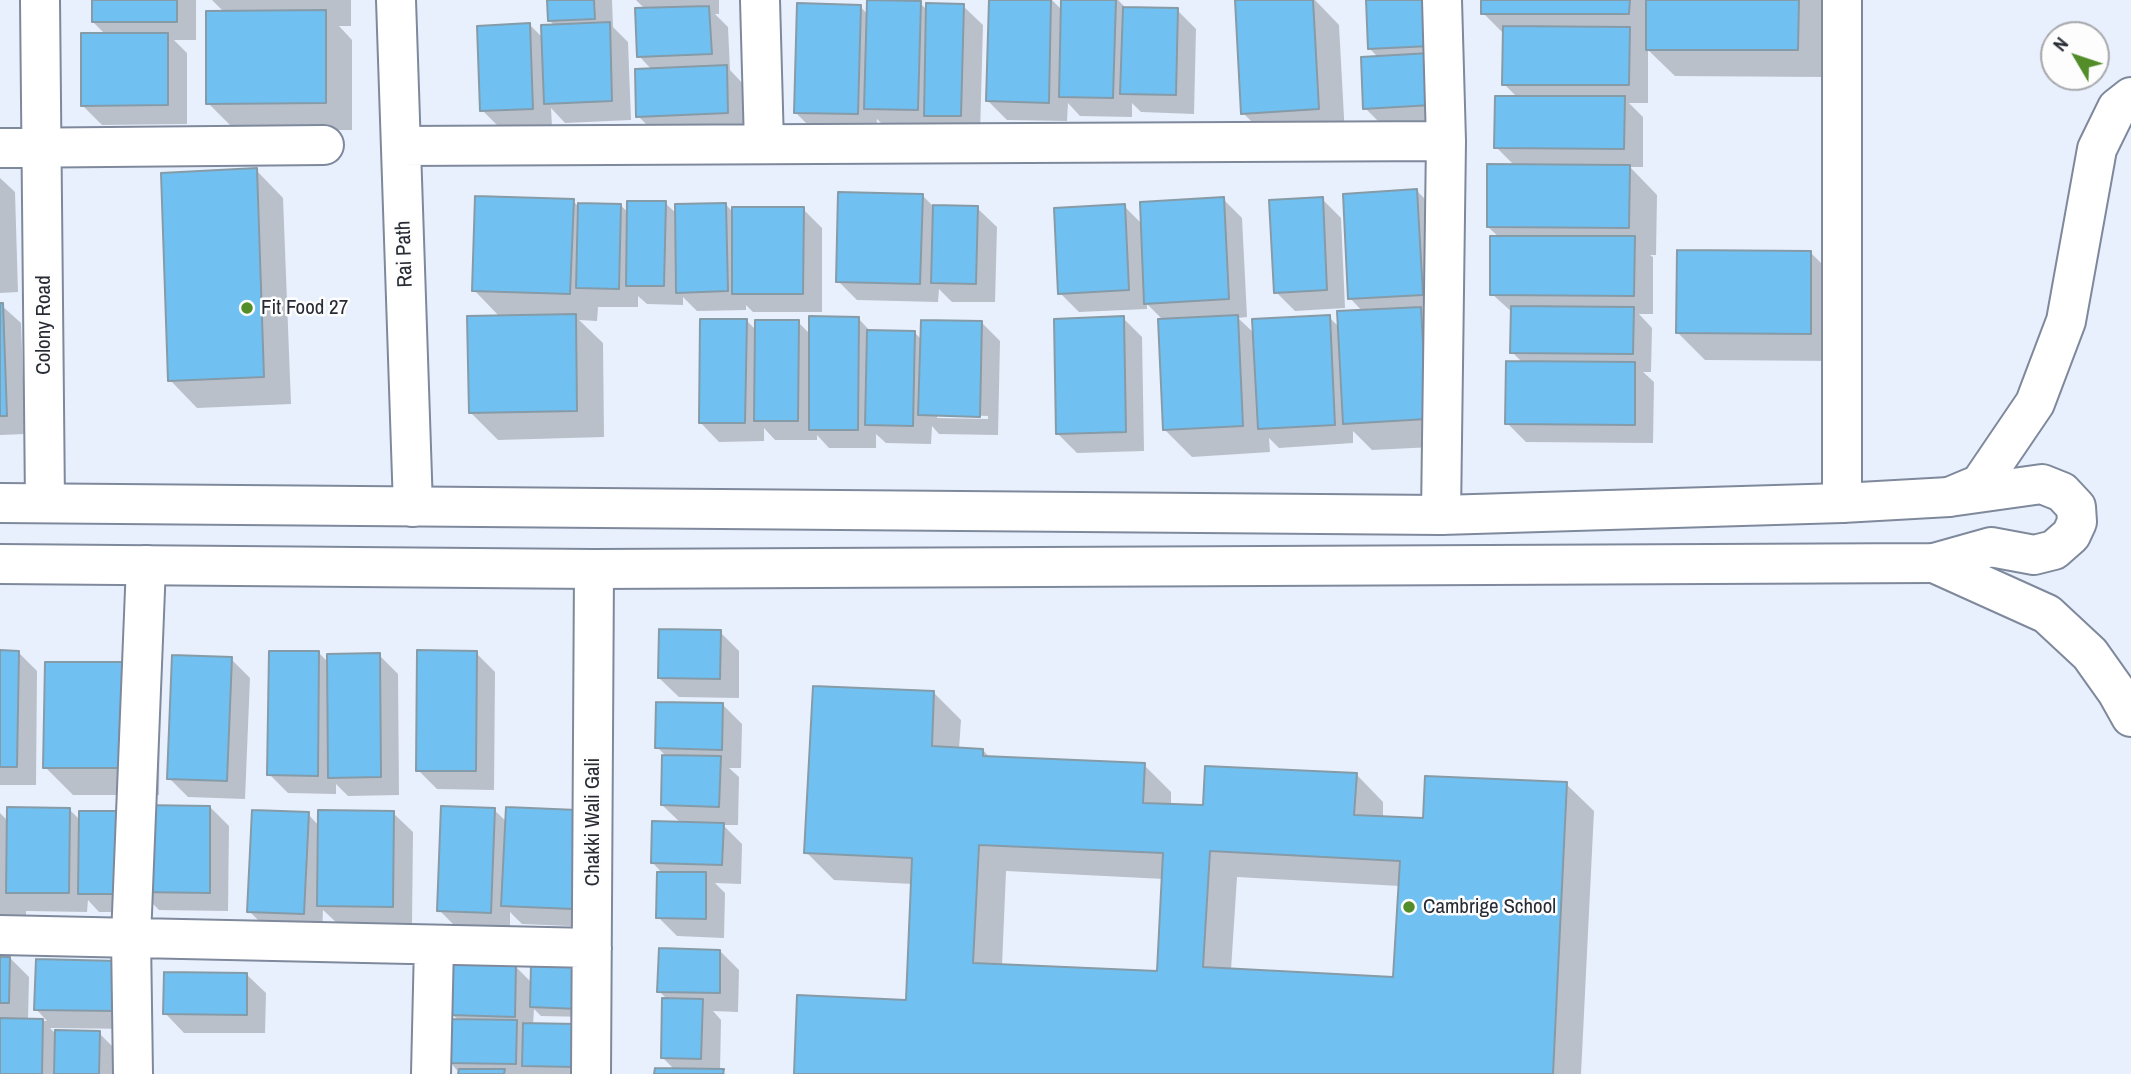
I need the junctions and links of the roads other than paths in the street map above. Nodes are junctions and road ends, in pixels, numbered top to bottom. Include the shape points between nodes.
1 (40, 0) edge
2 (396, 0) edge
3 (760, 0) edge
4 (1443, 0) edge
5 (1842, 0) edge
6 (2131, 97) edge
7 (1446, 141) junction
8 (764, 144) junction
9 (324, 145) dead end
10 (401, 146) junction
11 (42, 147) junction
12 (0, 148) edge
13 (1949, 497) junction
14 (0, 503) edge
15 (45, 503) junction
16 (1842, 503) junction
17 (413, 507) junction
18 (1441, 515) junction
19 (1934, 563) junction
20 (0, 564) edge
21 (146, 565) junction
22 (594, 569) junction
23 (2131, 717) edge
24 (0, 935) edge
25 (131, 938) junction
26 (434, 945) junction
27 (592, 948) junction
28 (133, 1074) edge
29 (431, 1074) edge
30 (592, 1074) edge

1 - 11 street, Colony Road
2 - 10 street, Rai Path
3 - 8 street
4 - 7 street
5 - 16 street
6 - 13 street via 2116,108 2096,149 2066,321 2035,403 1980,484
7 - 8 street
7 - 18 street
8 - 10 street
9 - 11 street
10 - 17 street, Rai Path
11 - 12 street
11 - 15 street, Colony Road
13 - 16 street
13 - 19 street via 2042,484 2062,492 2076,507 2077,523 2054,550 2034,555 1991,547
14 - 15 street
15 - 17 street
16 - 18 street
17 - 18 street
19 - 22 street
19 - 23 street via 2047,614 2091,654
20 - 21 street
21 - 22 street
21 - 25 street
22 - 27 street, Chakki Wali Gali
24 - 25 street
25 - 26 street
25 - 28 street
26 - 27 street
26 - 29 street
27 - 30 street, Chakki Wali Gali

